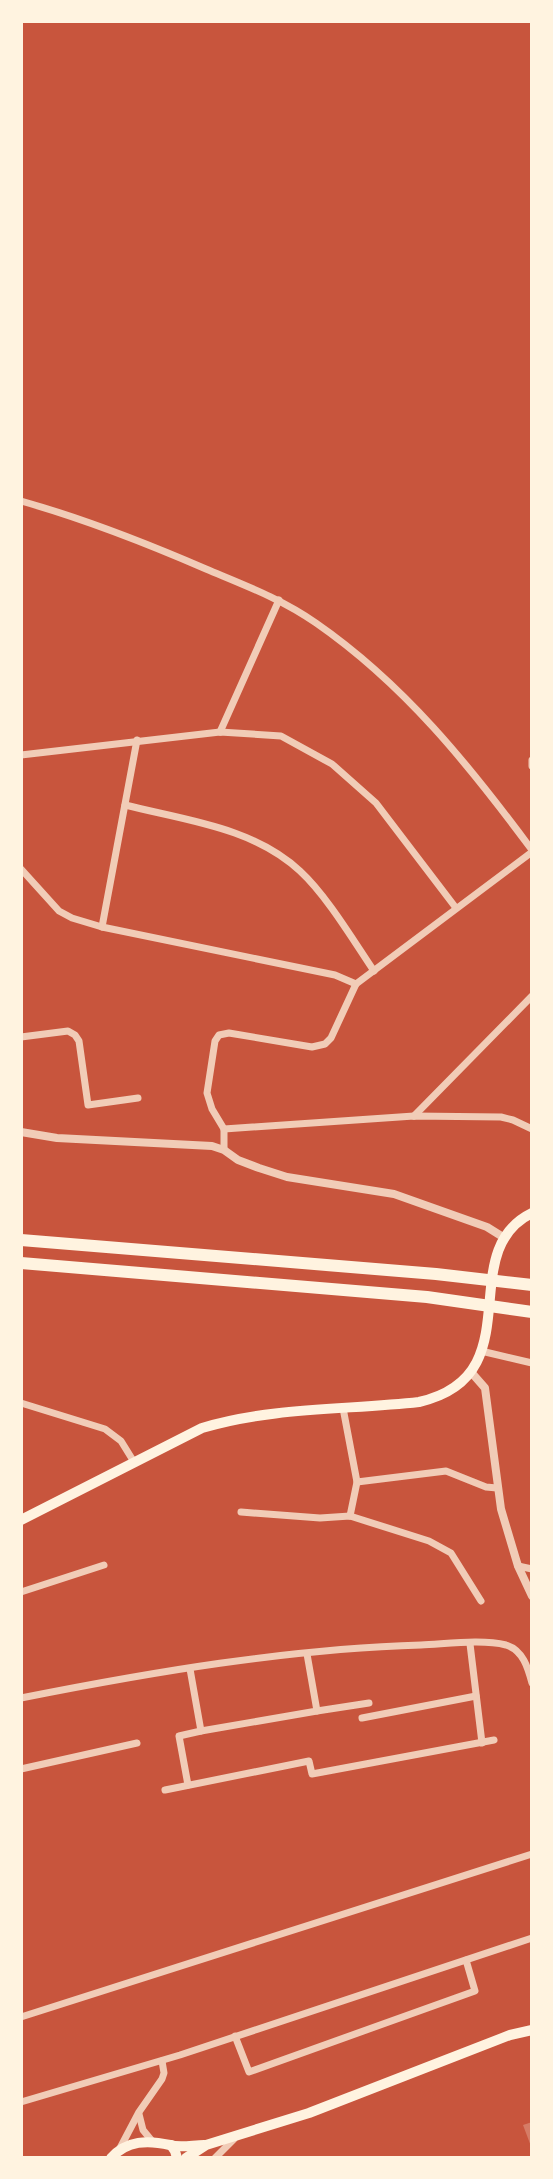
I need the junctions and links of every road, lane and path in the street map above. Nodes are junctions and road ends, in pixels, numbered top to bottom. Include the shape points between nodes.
1 (21, 501) edge
2 (279, 600) junction
3 (220, 732) junction
4 (137, 740) junction
5 (21, 755) edge
6 (532, 760) edge
7 (532, 766) edge
8 (125, 805) junction
9 (532, 851) edge
10 (21, 869) edge
11 (456, 908) junction
12 (102, 927) junction
13 (374, 971) junction
14 (356, 985) junction
15 (532, 996) edge
16 (21, 1037) edge
17 (138, 1098) dead end
18 (414, 1116) junction
19 (225, 1129) junction
20 (532, 1129) edge
21 (21, 1132) edge
22 (224, 1150) junction
23 (532, 1213) edge
24 (503, 1237) junction
25 (21, 1240) edge
26 (21, 1263) edge
27 (532, 1285) edge
28 (532, 1312) edge
29 (481, 1351) junction
30 (532, 1363) edge
31 (471, 1372) junction
32 (21, 1403) edge
33 (344, 1408) junction
34 (134, 1462) junction
35 (357, 1482) junction
36 (497, 1488) junction
37 (241, 1512) dead end
38 (351, 1516) junction
39 (21, 1520) edge
40 (104, 1565) dead end
41 (518, 1566) junction
42 (532, 1569) edge
43 (21, 1592) edge
44 (532, 1596) edge
45 (481, 1601) dead end
46 (470, 1644) junction
47 (307, 1654) junction
48 (190, 1669) junction
49 (532, 1683) edge
50 (476, 1696) junction
51 (21, 1698) edge
52 (369, 1703) dead end
53 (317, 1711) junction
54 (362, 1718) dead end
55 (201, 1731) junction
56 (494, 1740) dead end
57 (137, 1743) dead end
58 (482, 1743) junction
59 (21, 1769) edge
60 (188, 1785) junction
61 (165, 1790) dead end
62 (532, 1854) edge
63 (532, 1938) edge
64 (466, 1960) junction
65 (21, 2017) edge
66 (532, 2030) edge
67 (235, 2036) junction
68 (162, 2060) junction
69 (21, 2102) edge
70 (139, 2112) junction
71 (238, 2136) junction
72 (152, 2141) junction
73 (206, 2145) junction
74 (171, 2146) junction
75 (115, 2154) edge
76 (177, 2158) edge
77 (186, 2158) edge
78 (215, 2158) edge

1 - 2 street via 108,529
2 - 3 street
2 - 9 street via 350,648 414,704 482,783
3 - 4 street
3 - 11 street via 281,736 332,764 376,803
4 - 5 street
4 - 8 street
6 - 7 street
8 - 12 street
8 - 13 street via 222,829 266,846 300,871
9 - 11 street
10 - 12 street via 59,911
11 - 13 street
12 - 14 street via 335,975
13 - 14 street
14 - 19 street via 334,1034 320,1046 219,1035 207,1093
15 - 18 street
16 - 17 street via 65,1031 75,1035 88,1105
18 - 19 street
18 - 20 street via 501,1117
19 - 22 street
21 - 22 street
22 - 24 street via 238,1160 287,1177 394,1194
23 - 24 main road
24 - 29 main road
25 - 27 highway via 436,1273
26 - 28 highway via 427,1297
29 - 30 street
29 - 31 main road
31 - 33 main road via 453,1390 431,1399
31 - 36 street via 487,1394
32 - 34 street via 105,1429 121,1441
33 - 34 main road via 231,1419 202,1428
33 - 35 street
34 - 39 main road
35 - 36 street via 446,1471
35 - 38 street
36 - 41 street
37 - 38 street
38 - 45 street via 447,1549
40 - 43 street
41 - 42 street
41 - 44 street
46 - 47 street
46 - 49 street via 514,1649 525,1661
46 - 50 street
47 - 48 street
47 - 53 street
48 - 51 street
48 - 55 street
50 - 54 street
50 - 58 street
52 - 53 street
53 - 55 street
55 - 60 street via 179,1736
56 - 58 street
57 - 59 street
58 - 60 street via 312,1774 309,1761
60 - 61 street
62 - 65 street
63 - 64 street
64 - 67 street
64 - 67 street via 475,1991 249,2072
66 - 71 main road
67 - 68 street
68 - 69 street
68 - 70 street via 162,2079
70 - 72 street via 142,2130
70 - 75 street
71 - 73 main road
71 - 78 street
72 - 74 main road
72 - 75 main road via 135,2143
73 - 74 main road
73 - 77 main road
74 - 76 main road

